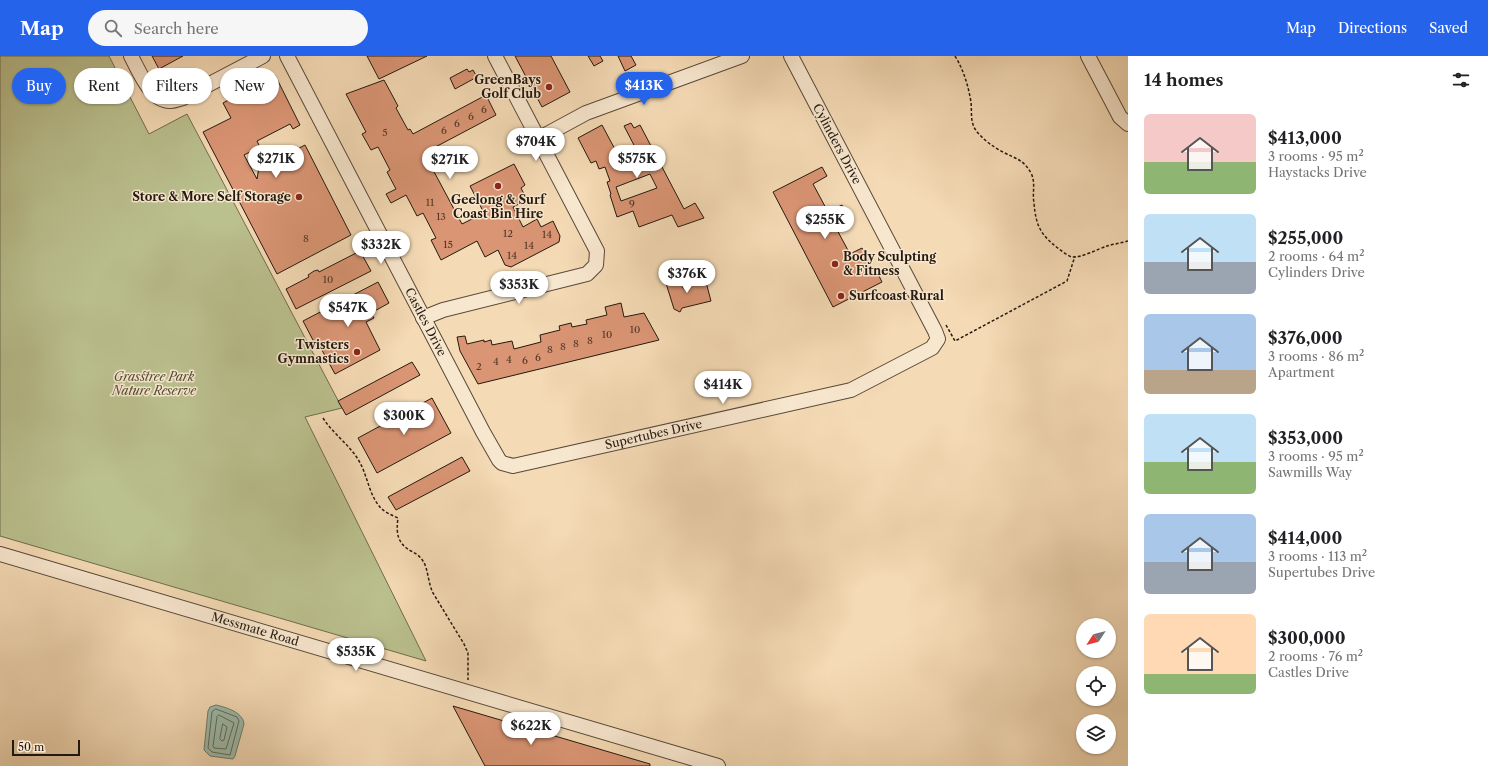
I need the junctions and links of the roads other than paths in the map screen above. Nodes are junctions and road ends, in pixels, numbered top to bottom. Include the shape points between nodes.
1 (132, 56) edge
2 (263, 56) edge
3 (287, 56) edge
4 (495, 56) edge
5 (742, 56) edge
6 (791, 56) edge
7 (1088, 56) edge
8 (1128, 124) edge
9 (538, 139) junction
10 (423, 318) junction
11 (938, 339) joint
12 (499, 460) joint
13 (0, 554) edge
14 (718, 766) edge

1 - 2 street via 151,90 159,98 170,101 183,98
3 - 10 street, Castles Drive
4 - 9 street
5 - 9 street via 586,113
6 - 11 street, Cylinders Drive
7 - 8 street via 1120,116
9 - 10 street via 596,251 596,265 587,274 443,310
10 - 12 street, Castles Drive
11 - 12 street, Supertubes Drive via 932,348 851,390 513,466
13 - 14 street, Messmate Road

